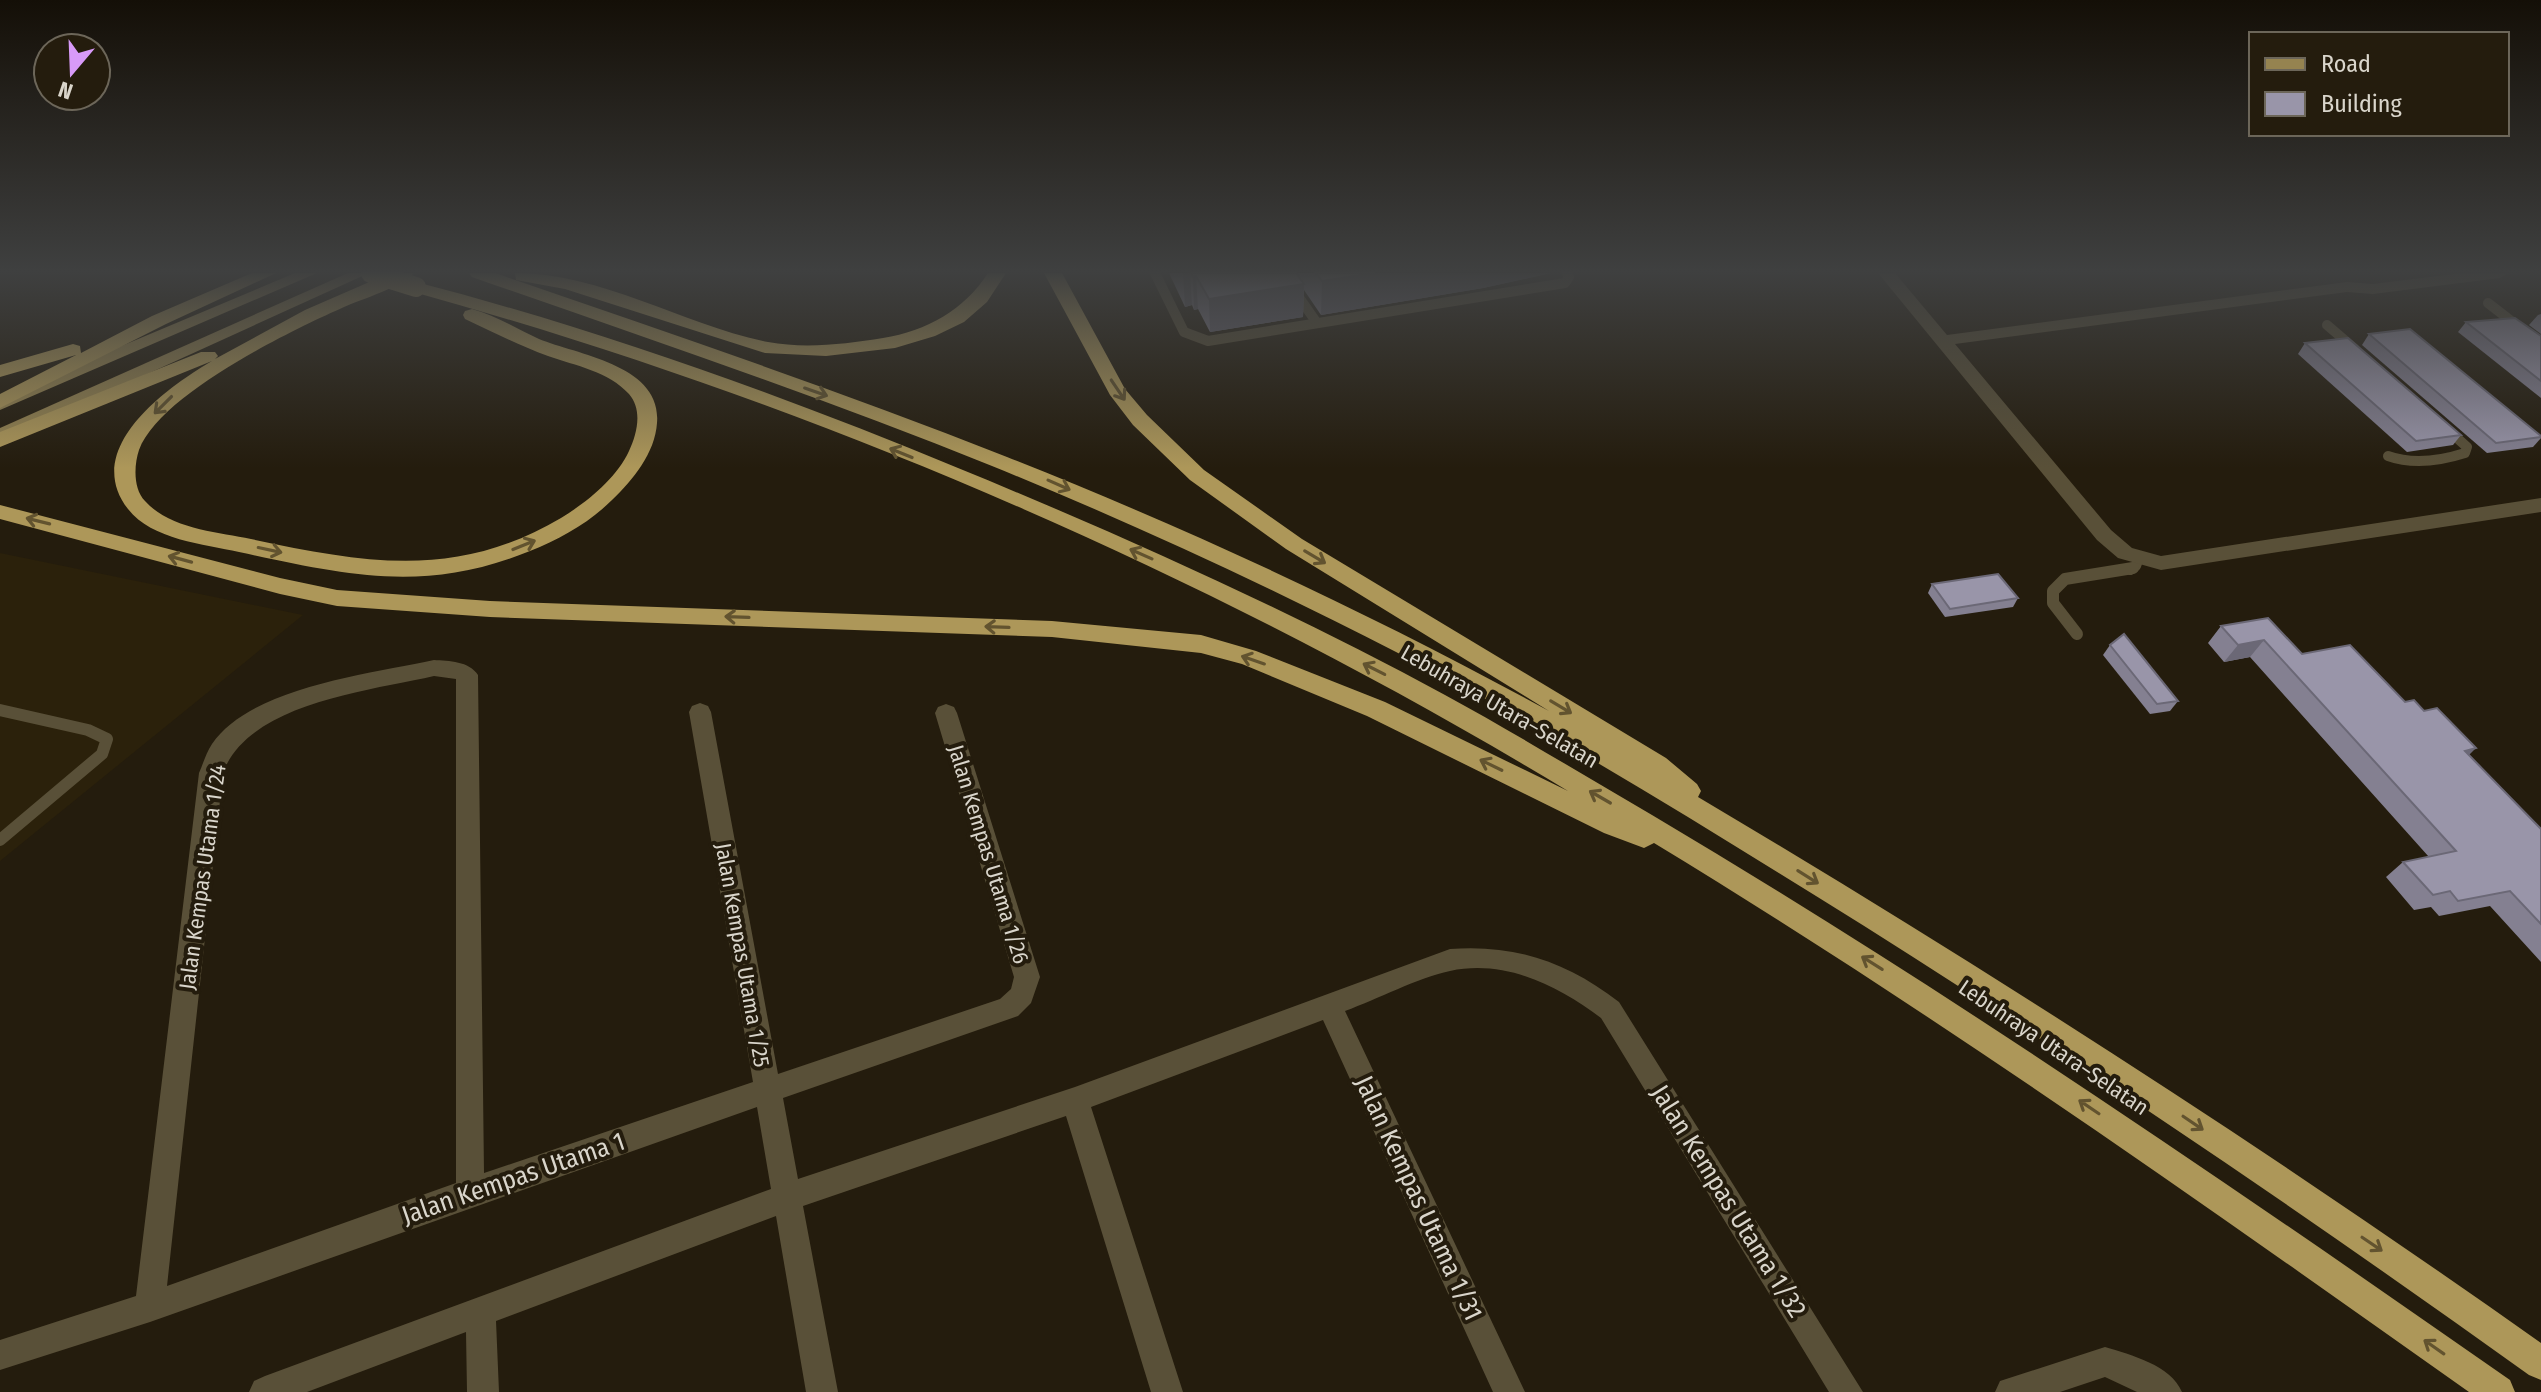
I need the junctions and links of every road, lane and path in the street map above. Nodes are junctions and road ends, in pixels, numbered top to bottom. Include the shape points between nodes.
1 (109, 338) edge
2 (125, 338) edge
3 (155, 338) edge
4 (219, 338) edge
5 (251, 338) edge
6 (270, 338) edge
7 (521, 338) edge
8 (591, 338) edge
9 (663, 338) edge
10 (736, 338) edge
11 (903, 338) edge
12 (1088, 338) edge
13 (1197, 338) edge
14 (1226, 338) edge
15 (1938, 338) edge
16 (1963, 338) edge
17 (2342, 338) edge
18 (1940, 341) junction
19 (2362, 355) edge
20 (0, 371) edge
21 (0, 403) edge
22 (2432, 416) edge
23 (0, 438) edge
24 (2388, 456) dead end
25 (2541, 505) edge
26 (0, 512) edge
27 (2139, 558) junction
28 (2077, 634) dead end
29 (0, 710) edge
30 (700, 712) dead end
31 (946, 713) dead end
32 (1742, 836) junction
33 (0, 840) edge
34 (1715, 865) junction
35 (1022, 995) joint
36 (1329, 1005) junction
37 (767, 1090) junction
38 (1075, 1100) junction
39 (470, 1192) junction
40 (787, 1197) junction
41 (150, 1307) junction
42 (481, 1313) junction
43 (0, 1355) edge
44 (2541, 1363) edge
45 (265, 1392) edge
46 (483, 1392) edge
47 (822, 1392) edge
48 (1167, 1392) edge
49 (1509, 1392) edge
50 (1847, 1392) edge
51 (2011, 1392) edge
52 (2166, 1392) edge
53 (2498, 1392) edge

1 - 20 highway
2 - 21 highway
3 - 21 main road
4 - 23 main road
5 - 23 highway
6 -> 7 highway via 182,386 158,409 136,436 123,464 127,492 145,514 180,532 388,570 451,568 554,532 595,505 639,453 647,414 642,397 626,380
34 -> 8 highway, Lebuhraya Utara–Selatan via 1433,699 1216,588 1043,510
9 -> 32 highway, Lebuhraya Utara–Selatan via 1025,470 1175,536 1539,717
10 - 11 highway via 799,352 872,348
12 -> 32 highway via 1140,420 1197,475 1294,544 1657,765
13 - 14 lane
15 - 18 street
16 - 18 street
17 - 19 lane
18 - 27 street via 2115,547
22 - 24 lane via 2467,447 2465,453 2411,462
25 - 27 street via 2161,563
34 -> 26 highway via 1613,825 1363,703 1201,644 1052,629 490,609 337,598
27 - 28 lane via 2127,571 2065,579 2053,591 2053,603
29 - 33 lane via 107,739 102,754
30 - 37 street, Jalan Kempas Utama 1/25
31 - 35 street, Jalan Kempas Utama 1/26 via 1027,977
32 -> 44 highway, Lebuhraya Utara–Selatan via 2064,1036
53 -> 34 highway, Lebuhraya Utara–Selatan via 2154,1150
35 - 37 street, Jalan Kempas Utama 1 via 1009,1008
36 - 38 street
36 - 49 street, Jalan Kempas Utama 1/31
36 - 50 street, Jalan Kempas Utama 1/32 via 1450,960 1485,956 1518,961 1587,991 1610,1010
37 - 39 street, Jalan Kempas Utama 1
37 - 40 street, Jalan Kempas Utama 1/25
38 - 40 street
38 - 48 street
39 - 41 street, Jalan Kempas Utama 1
39 - 41 street, Jalan Kempas Utama 1/24 via 467,675 434,668 273,709 231,737 219,753 211,773
40 - 42 street
40 - 47 street, Jalan Kempas Utama 1/25
41 - 43 street, Jalan Kempas Utama 1
42 - 45 street
42 - 46 street
51 - 52 street via 2105,1362

